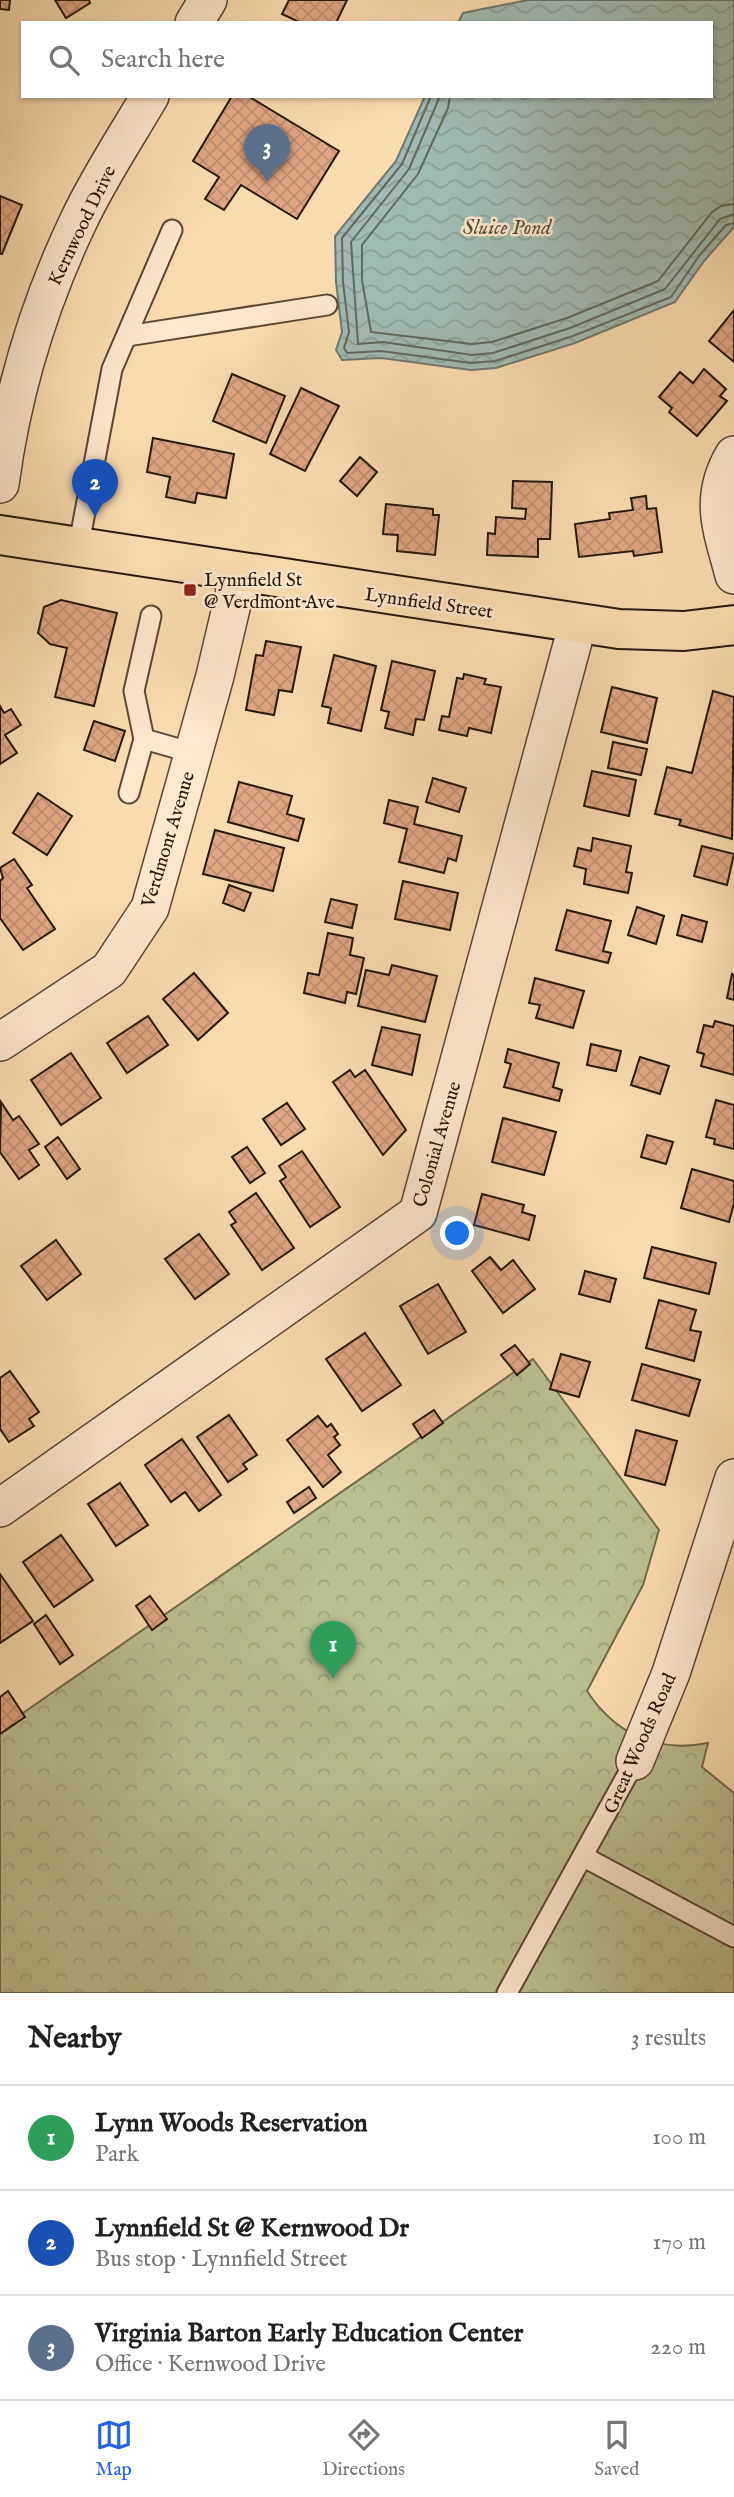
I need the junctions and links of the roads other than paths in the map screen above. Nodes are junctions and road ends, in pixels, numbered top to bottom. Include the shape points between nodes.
1 (208, 0) edge
2 (195, 21) edge
3 (149, 98) edge
4 (172, 230) dead end
5 (327, 305) dead end
6 (127, 336) junction
7 (734, 455) edge
8 (0, 484) edge
9 (0, 535) edge
10 (78, 549) junction
11 (239, 574) junction
12 (734, 575) edge
13 (151, 616) dead end
14 (578, 623) junction
15 (734, 625) edge
16 (144, 739) junction
17 (193, 753) junction
18 (129, 793) dead end
19 (0, 1042) edge
20 (734, 1478) edge
21 (0, 1508) edge
22 (722, 1564) edge
23 (635, 1761) joint
24 (584, 1857) junction
25 (734, 1937) edge
26 (507, 1993) edge

1 - 2 street
3 - 8 street, Kernwood Drive via 79,220 51,283 16,397
4 - 6 lane
5 - 6 lane
6 - 10 lane via 112,369
7 - 12 street via 717,503
9 - 10 main road, Lynnfield Street
10 - 11 main road, Lynnfield Street
11 - 14 main road, Lynnfield Street
11 - 17 street, Verdmont Avenue
13 - 16 lane via 134,691
14 - 15 main road, Lynnfield Street via 652,631
14 - 21 street, Colonial Avenue via 418,1213
16 - 17 lane
16 - 18 lane
17 - 19 street, Verdmont Avenue via 150,908 109,970
20 - 22 street, Great Woods Road
22 - 23 street, Great Woods Road
23 - 24 lane, Great Woods Road
24 - 25 lane
24 - 26 lane, Great Woods Road

